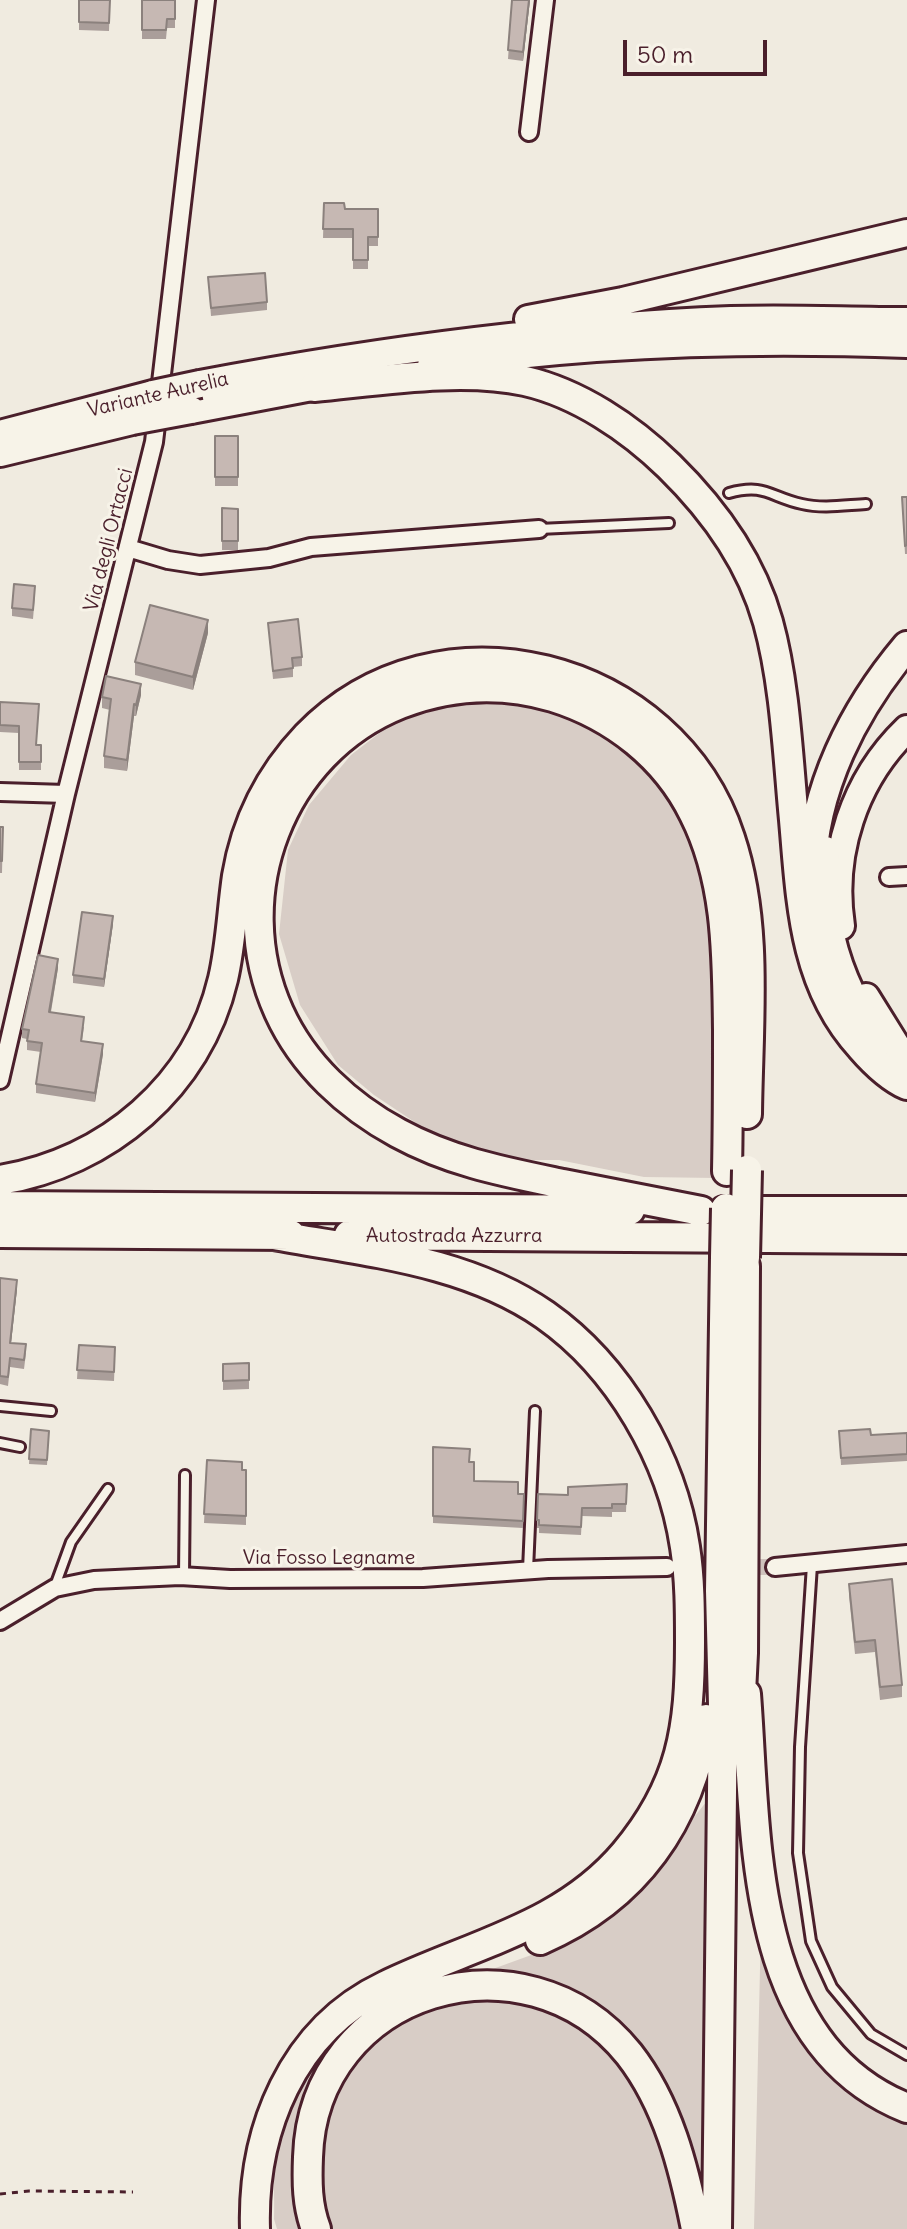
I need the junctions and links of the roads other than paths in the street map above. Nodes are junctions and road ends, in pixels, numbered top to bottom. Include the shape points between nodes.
1 (206, 0) edge
2 (545, 0) edge
3 (529, 132) dead end
4 (907, 233) edge
5 (907, 321) edge
6 (907, 344) edge
7 (315, 374) junction
8 (0, 434) edge
9 (0, 453) edge
10 (729, 493) dead end
11 (866, 504) dead end
12 (669, 523) dead end
13 (539, 529) joint
14 (128, 548) junction
15 (907, 646) edge
16 (907, 670) edge
17 (907, 729) edge
18 (0, 792) edge
19 (66, 794) junction
20 (839, 801) junction
21 (907, 876) edge
22 (889, 877) dead end
23 (907, 1063) edge
24 (907, 1076) edge
25 (0, 1080) edge
26 (907, 1085) edge
27 (737, 1171) junction
28 (0, 1180) edge
29 (0, 1206) edge
30 (701, 1211) junction
31 (907, 1211) edge
32 (0, 1233) edge
33 (274, 1235) junction
34 (907, 1239) edge
35 (735, 1257) junction
36 (0, 1406) edge
37 (51, 1411) dead end
38 (535, 1411) dead end
39 (0, 1443) edge
40 (20, 1447) dead end
41 (185, 1475) dead end
42 (108, 1489) dead end
43 (907, 1554) edge
44 (812, 1565) junction
45 (667, 1567) tunnel mouth
46 (775, 1567) tunnel mouth
47 (528, 1570) junction
48 (184, 1576) junction
49 (55, 1588) junction
50 (720, 1591) junction
51 (0, 1621) edge
52 (743, 1653) junction
53 (418, 1972) junction
54 (907, 2055) edge
55 (907, 2108) edge
56 (258, 2187) junction
57 (255, 2229) edge
58 (268, 2229) edge
59 (316, 2229) edge
60 (696, 2229) edge
61 (717, 2229) edge
62 (732, 2229) edge

1 - 14 street, Via degli Ortacci via 154,442
2 - 3 street
4 - 7 highway via 623,301 354,350
5 - 7 highway via 747,320 501,337
6 - 7 highway via 751,340 594,347
7 - 8 highway, Variante Aurelia, bridge via 200,384
7 - 9 highway, Variante Aurelia, bridge via 191,410
7 - 26 highway via 526,381 566,394 628,431 700,498 725,531 759,595 776,653 804,925 820,981 856,1041 889,1075
10 - 11 lane via 749,487 801,504
12 - 13 lane
13 - 14 street via 311,547 269,558 200,565
14 - 19 street, Via degli Ortacci
15 - 20 highway via 846,735 830,775
16 - 20 highway via 862,734 847,764
17 - 20 highway
18 - 19 street
19 - 25 street, Via degli Ortacci
20 - 23 highway via 849,821 840,857 841,927 862,990
20 - 24 highway via 827,832 826,912 841,972 876,1044
21 - 22 street
27 - 28 highway via 748,934 739,869 712,794 672,740 617,698 557,672 482,663 420,670 381,684 331,714 292,752 268,786 246,837 221,990 187,1062 146,1111 107,1142 44,1170
27 - 30 highway via 722,902 694,814 652,755 581,707 496,687 437,692 396,706 323,754 282,812 265,860 259,900 269,985 288,1029 315,1068 375,1120 442,1155 505,1174
27 - 35 highway, bridge
29 - 30 highway, Autostrada Azzurra
30 - 31 highway, Autostrada Azzurra
32 - 33 highway, Autostrada Azzurra
33 - 34 highway, Autostrada Azzurra
33 - 53 highway via 448,1270 487,1282 545,1315 598,1364 635,1413 666,1477 685,1544 687,1725 671,1779 642,1830 596,1884 551,1916
35 - 50 highway
35 - 52 highway
36 - 37 lane
38 - 47 lane
39 - 40 lane
41 - 48 lane
42 - 49 lane via 71,1542
43 - 44 street
44 - 46 street
44 - 54 lane via 798,1853 811,1941 832,1987 871,2034
45 - 47 street, Via Fosso Legname
47 - 48 street, Via Fosso Legname via 423,1578
48 - 49 street, Via Fosso Legname via 94,1580
49 - 51 street, Via Fosso Legname
50 - 53 highway via 699,1757 684,1802 650,1858 608,1900 562,1931 516,1949
50 - 61 highway
52 - 55 highway via 761,1885 784,1973 831,2055 859,2081
52 - 62 highway via 736,1777
53 - 56 highway via 356,2002 295,2064 266,2130
56 - 57 highway
56 - 58 highway
59 - 60 highway via 307,2192 309,2137 314,2110 336,2063 399,2007 440,1990 479,1984 556,2000 596,2022 630,2056 674,2142

